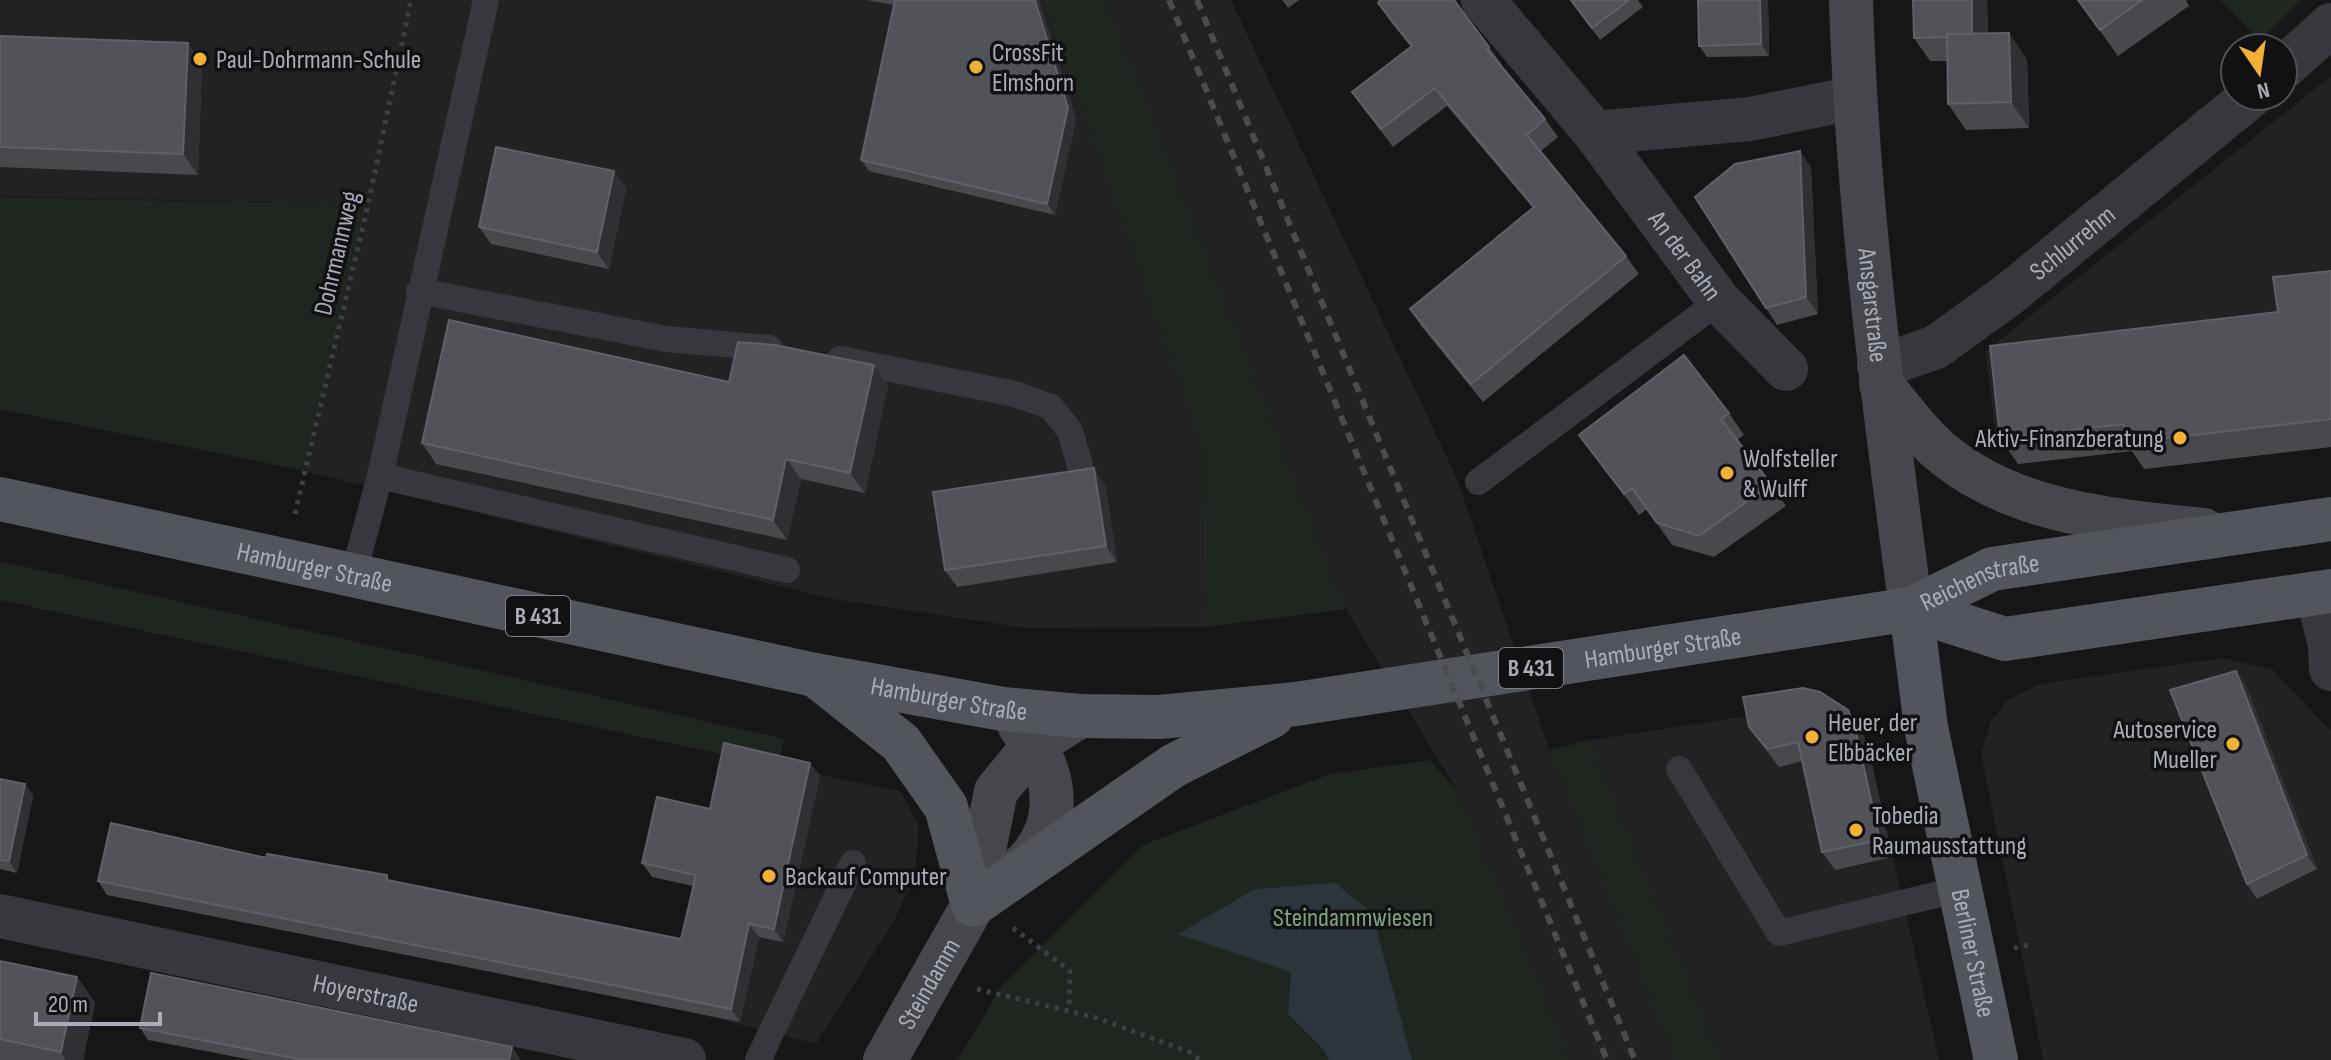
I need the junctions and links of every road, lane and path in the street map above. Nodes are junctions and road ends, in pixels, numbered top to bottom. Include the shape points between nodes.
1 (411, 0) edge
2 (486, 0) edge
3 (1483, 0) edge
4 (1851, 0) edge
5 (2331, 25) edge
6 (2299, 54) edge
7 (1854, 98) junction
8 (2231, 112) edge
9 (1595, 133) junction
10 (419, 291) junction
11 (1719, 301) junction
12 (792, 350) edge
13 (821, 356) edge
14 (1786, 369) dead end
15 (1880, 375) junction
16 (1080, 465) dead end
17 (380, 476) junction
18 (1478, 482) dead end
19 (0, 499) edge
20 (295, 514) dead end
21 (2331, 519) edge
22 (2233, 533) junction
23 (787, 570) dead end
24 (353, 576) junction
25 (2324, 592) edge
26 (1911, 609) junction
27 (2331, 669) edge
28 (815, 675) junction
29 (1296, 704) junction
30 (1003, 709) junction
31 (1080, 716) junction
32 (1035, 744) junction
33 (1679, 769) dead end
34 (853, 863) dead end
35 (1960, 889) junction
36 (973, 905) junction
37 (0, 916) edge
38 (1025, 935) dead end
39 (977, 989) dead end
40 (1069, 1010) junction
41 (684, 1060) edge
42 (758, 1060) edge
43 (885, 1060) edge
44 (1200, 1060) edge
45 (1996, 1060) edge

1 - 20 path, Dohrmannweg
2 - 10 lane
3 - 9 street, An der Bahn
4 - 7 street, Ansgarstraße
5 - 6 street
7 - 9 street via 1750,119
7 - 15 street, Ansgarstraße
8 - 15 street, Schlurrehm via 2008,295 1936,347
9 - 11 street, An der Bahn
10 - 12 lane via 666,339
10 - 17 lane
11 - 14 street, An der Bahn
11 - 18 lane
13 - 16 lane via 1015,394 1051,407 1070,431
15 - 22 street via 1930,442 1994,488 2092,519
15 - 26 street, Ansgarstraße
17 - 23 lane
17 - 24 lane
19 - 24 main road, Hamburger Straße / B 431
21 - 22 main road, Reichenstraße / B 431
22 - 26 main road, Reichenstraße / B 431 via 1992,569
24 - 28 main road, Hamburger Straße / B 431
25 - 26 main road, Reichenstraße / B 431 via 2005,639
25 - 27 street
26 - 29 main road, Hamburger Straße / B 431
26 - 35 main road, Berliner Straße via 1926,727
28 - 30 main road, Hamburger Straße / B 431
28 - 36 main road via 901,743 946,807
29 - 31 main road, Hamburger Straße / B 431 via 1159,717
29 - 36 main road via 1173,766
30 - 31 main road, Hamburger Straße / B 431
30 - 32 street, Steindamm
31 - 32 street, Steindamm
32 - 36 street, Steindamm via 996,791
32 - 36 street, Steindamm via 1049,770 1052,813 1034,857
33 - 35 lane via 1779,933
34 - 42 lane
35 - 45 main road, Berliner Straße
36 - 43 street, Steindamm
37 - 41 street, Hoyerstraße
38 - 40 path via 1070,971
39 - 40 path
40 - 44 path

